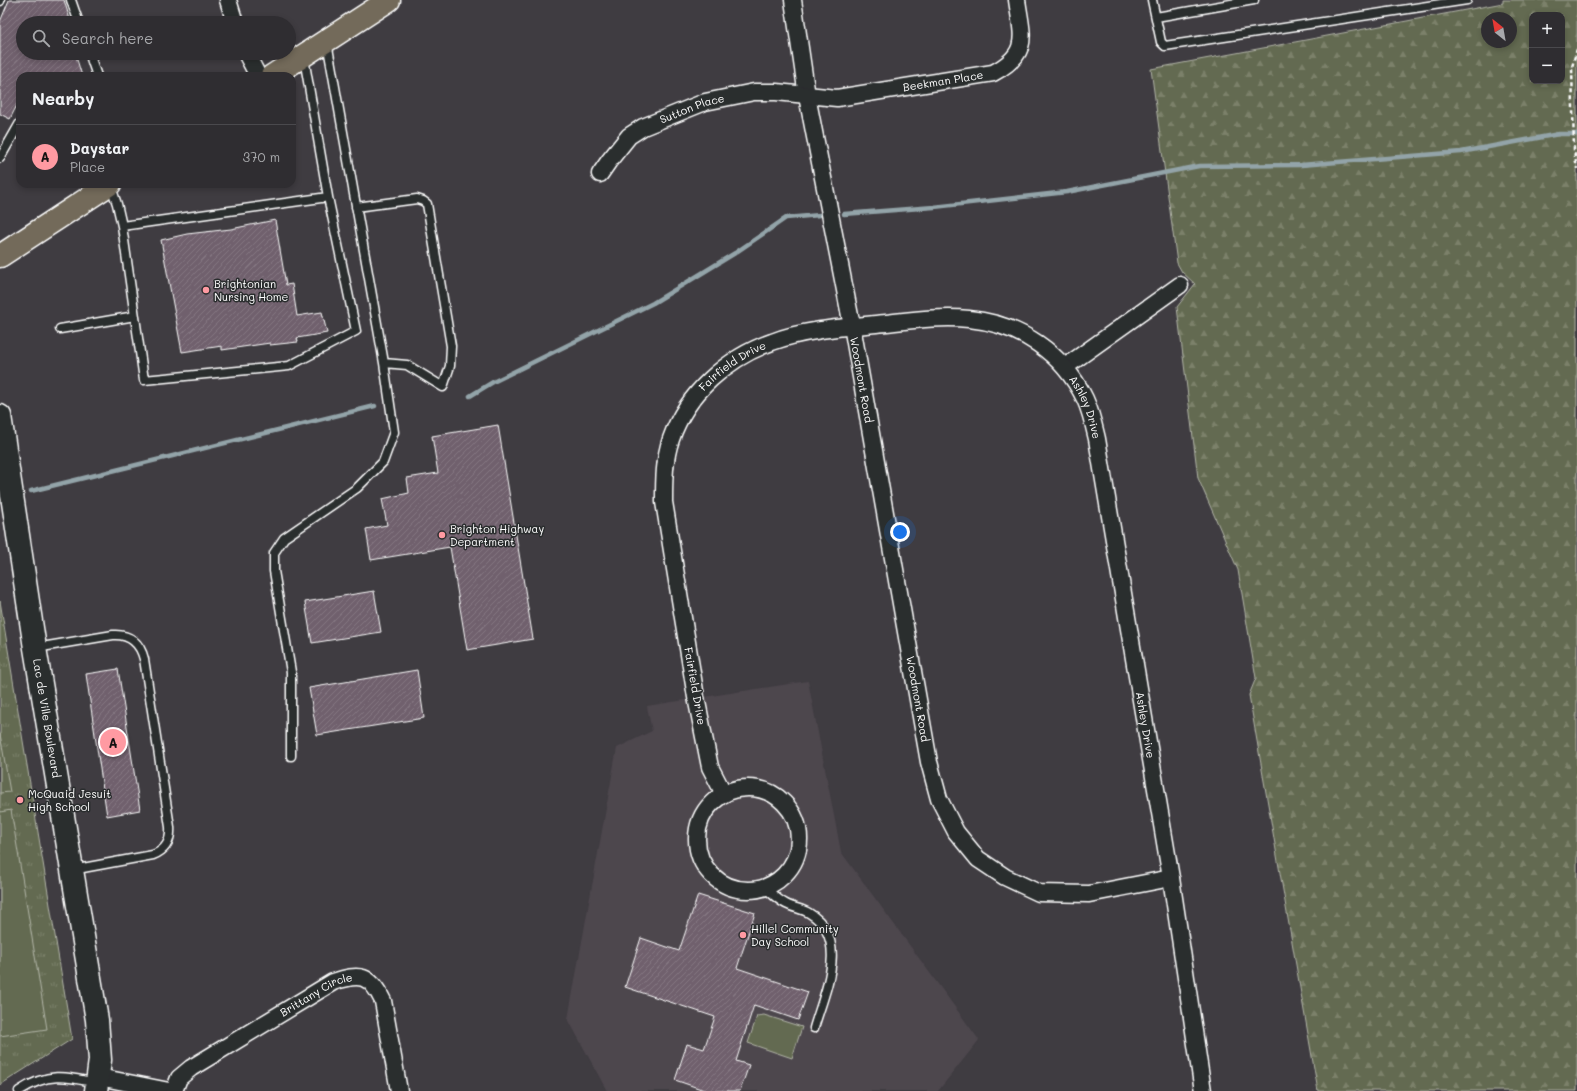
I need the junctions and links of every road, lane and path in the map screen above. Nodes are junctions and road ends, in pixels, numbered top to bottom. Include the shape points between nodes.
1 (71, 0) edge
2 (228, 0) edge
3 (389, 0) edge
4 (793, 0) edge
5 (1017, 0) edge
6 (1152, 0) edge
7 (1254, 0) edge
8 (1467, 0) edge
9 (77, 16) edge
10 (233, 16) edge
11 (1156, 17) junction
12 (327, 40) junction
13 (1577, 49) edge
14 (303, 55) junction
15 (91, 60) edge
16 (250, 60) edge
17 (296, 60) edge
18 (296, 60) edge
19 (96, 72) edge
20 (256, 72) edge
21 (278, 72) edge
22 (807, 96) junction
23 (16, 130) edge
24 (0, 158) edge
25 (1577, 169) edge
26 (600, 174) dead end
27 (104, 188) edge
28 (111, 188) edge
29 (328, 197) junction
30 (356, 207) junction
31 (122, 226) junction
32 (0, 256) edge
33 (1180, 285) dead end
34 (134, 316) junction
35 (852, 326) junction
36 (60, 329) dead end
37 (384, 363) junction
38 (1065, 367) junction
39 (0, 416) edge
40 (35, 648) junction
41 (291, 756) dead end
42 (724, 794) junction
43 (72, 870) junction
44 (1171, 878) junction
45 (764, 887) junction
46 (814, 1028) dead end
47 (98, 1084) edge
48 (19, 1091) edge
49 (169, 1091) edge
50 (174, 1091) edge
51 (399, 1091) edge
52 (1203, 1091) edge

1 - 9 lane
2 - 10 street
3 - 12 main road
4 - 22 street
5 - 22 street, Beekman Place via 1022,45 1016,57 1007,66 993,73 837,98
6 - 11 lane
7 - 11 lane
8 - 11 lane via 1165,46 1161,42
12 - 14 main road
12 - 30 lane
13 - 25 path via 1572,67 1574,150
14 - 18 main road
14 - 29 lane
15 - 19 lane
16 - 20 street
17 - 21 main road
22 - 26 street, Sutton Place via 754,92 705,102 643,127 629,136
22 - 35 street
23 - 24 lane
27 - 32 main road
28 - 31 lane
29 - 31 lane
29 - 34 lane via 356,331 289,366 144,380
30 - 37 lane
30 - 37 lane via 417,199 427,204 451,346 450,366 443,387 407,365
31 - 34 lane
33 - 38 street, Ashley Drive
34 - 36 lane
35 - 38 street, Ashley Drive via 942,318 990,322 1007,327 1040,344
35 - 42 street, Fairfield Drive via 773,341 737,359 703,387 688,405 671,440 664,502 710,767
35 - 44 street, Woodmont Road via 930,762 938,799 956,832 978,859 1005,877 1039,893 1089,894
37 - 41 lane via 394,432 383,462 357,488 284,538 274,553 274,571 291,672
38 - 44 street, Ashley Drive via 1077,383 1093,418
39 - 40 street, Lac de Ville Boulevard
40 - 43 street, Lac de Ville Boulevard
40 - 43 lane via 124,635 134,640 144,659 170,840 163,849 153,855
42 - 45 street via 710,804 701,818 697,835 698,851 705,867 716,880 731,888 748,890
42 - 45 street via 738,789 754,788 768,792 781,800 791,812 797,826 799,841 796,856 789,870 778,880
43 - 47 street, Lac de Ville Boulevard via 98,1030
44 - 52 street, Ashley Drive
45 - 46 lane via 785,904 809,913 829,934 832,968
47 - 48 lane via 70,1078 51,1078 38,1080
47 - 49 street
50 - 51 street, Brittany Circle via 179,1078 191,1068 333,982 358,976 372,983 383,1001

